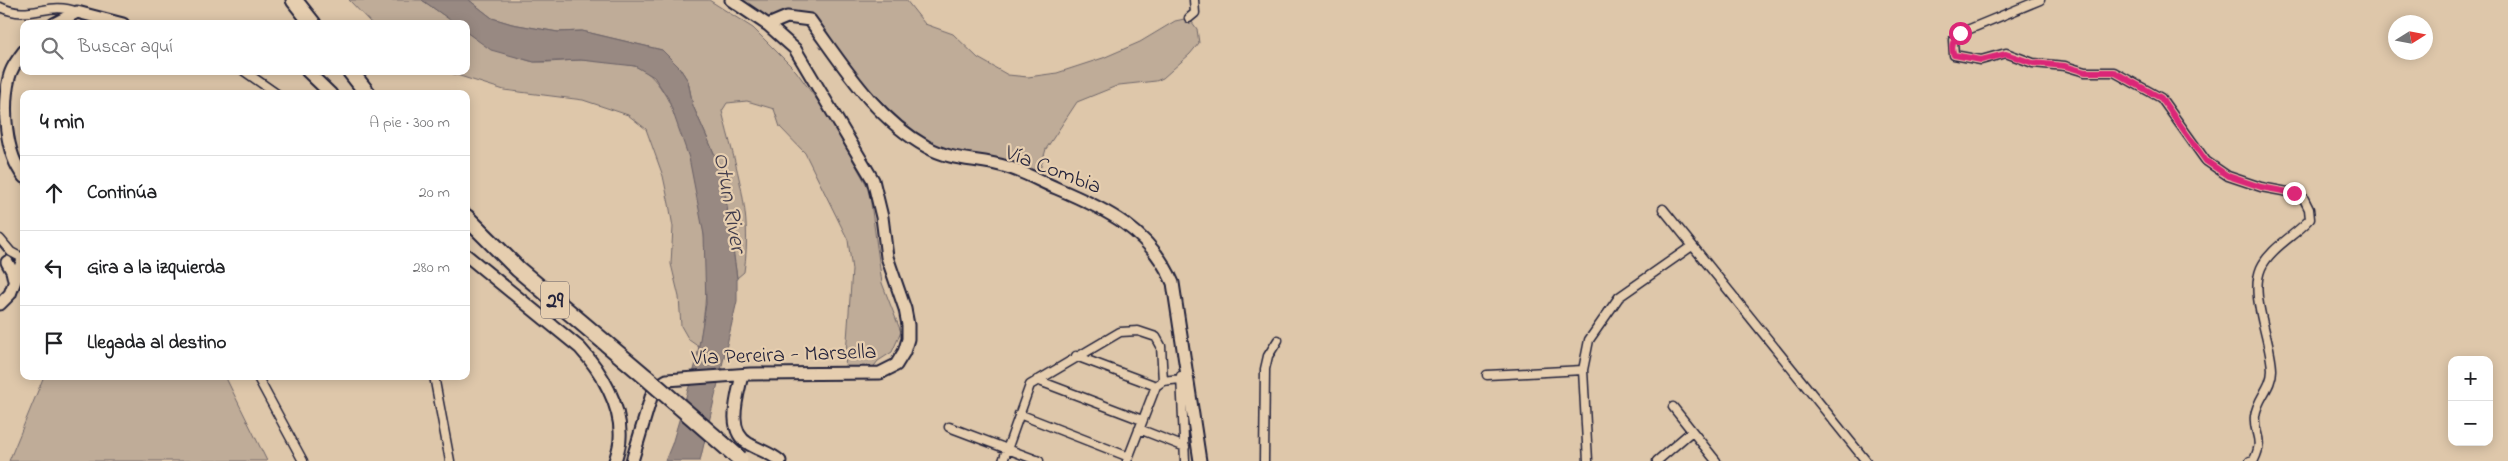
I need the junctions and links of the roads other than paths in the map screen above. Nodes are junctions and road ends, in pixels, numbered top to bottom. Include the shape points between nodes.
1 (294, 0) edge
2 (731, 0) edge
3 (1194, 0) edge
4 (2040, 0) edge
5 (0, 7) edge
6 (77, 12) junction
7 (1188, 18) dead end
8 (62, 20) edge
9 (108, 20) edge
10 (310, 20) edge
11 (768, 25) junction
12 (20, 57) edge
13 (250, 75) edge
14 (312, 75) edge
15 (353, 75) edge
16 (271, 90) edge
17 (327, 90) edge
18 (365, 90) edge
19 (20, 169) edge
20 (1663, 209) dead end
21 (470, 221) edge
22 (0, 239) edge
23 (1692, 246) junction
24 (20, 256) edge
25 (470, 258) edge
26 (20, 259) edge
27 (3, 262) edge
28 (20, 267) edge
29 (14, 284) junction
30 (0, 304) edge
31 (1278, 340) dead end
32 (1076, 356) junction
33 (1187, 366) junction
34 (1583, 370) junction
35 (742, 375) junction
36 (1487, 375) dead end
37 (1180, 379) junction
38 (259, 380) edge
39 (435, 380) edge
40 (1036, 380) junction
41 (1163, 381) junction
42 (1156, 386) junction
43 (1673, 407) dead end
44 (1019, 414) junction
45 (1142, 420) junction
46 (949, 427) dead end
47 (1139, 429) junction
48 (1692, 432) junction
49 (1184, 448) junction
50 (1007, 449) junction
51 (1128, 459) edge
52 (741, 460) edge
53 (303, 461) edge
54 (450, 461) edge
55 (615, 461) edge
56 (632, 461) edge
57 (780, 461) edge
58 (1003, 461) edge
59 (1039, 461) edge
60 (1185, 461) edge
61 (1200, 461) edge
62 (1264, 461) edge
63 (1588, 461) edge
64 (1657, 461) edge
65 (1716, 461) edge
66 (1866, 461) edge
67 (2253, 461) edge

1 - 10 highway
2 - 11 main road, Vía Pereira - Marsella
3 - 7 street via 1195,13
4 - 67 street via 1960,33 1953,40 1954,55 1981,60 2006,54 2033,63 2065,66 2085,72 2114,72 2161,98 2206,161 2228,176 2294,193 2304,199 2309,209 2310,219 2269,256 2261,268 2257,292 2272,372 2255,417 2260,440
5 - 6 street via 23,14 64,7
6 - 8 main road
6 - 9 main road
11 - 33 main road, Vía Combia via 787,17 810,20 858,88 896,125 925,146 959,160 1006,166 1102,207 1133,229 1166,266 1173,283
11 - 35 main road, Vía Pereira - Marsella via 795,49 873,180 887,257 905,308 908,339 896,365 880,372
12 - 19 main road via 12,69 7,125 12,153
13 - 16 street
14 - 17 main road
15 - 18 highway
20 - 23 street
21 - 52 highway, 29, bridge via 511,263
22 - 24 street via 11,252
23 - 34 street via 1619,297 1589,340
23 - 66 street
25 - 55 main road via 580,348 594,364 607,384 618,422 620,439
26 - 27 main road
27 - 29 main road via 12,271
28 - 29 main road
29 - 30 main road via 8,298
31 - 62 street via 1268,356 1265,369
32 - 40 street
32 - 41 street via 1120,332 1138,331 1156,337 1161,346
32 - 42 street
33 - 37 street
33 - 61 main road, Vía Combia
34 - 36 street
34 - 63 street
35 - 56 main road, Vía Pereira - Marsella via 667,380 657,386
35 - 57 main road via 735,416 739,435 748,444
37 - 41 street
37 - 49 street
38 - 53 street
39 - 54 street
40 - 44 street via 1030,385
40 - 45 street
41 - 42 street
42 - 45 street
43 - 48 street
44 - 50 street
44 - 51 street
45 - 47 street
46 - 50 street
47 - 49 street
47 - 51 street
48 - 64 street
48 - 65 street
49 - 60 street
50 - 58 street
50 - 59 street

